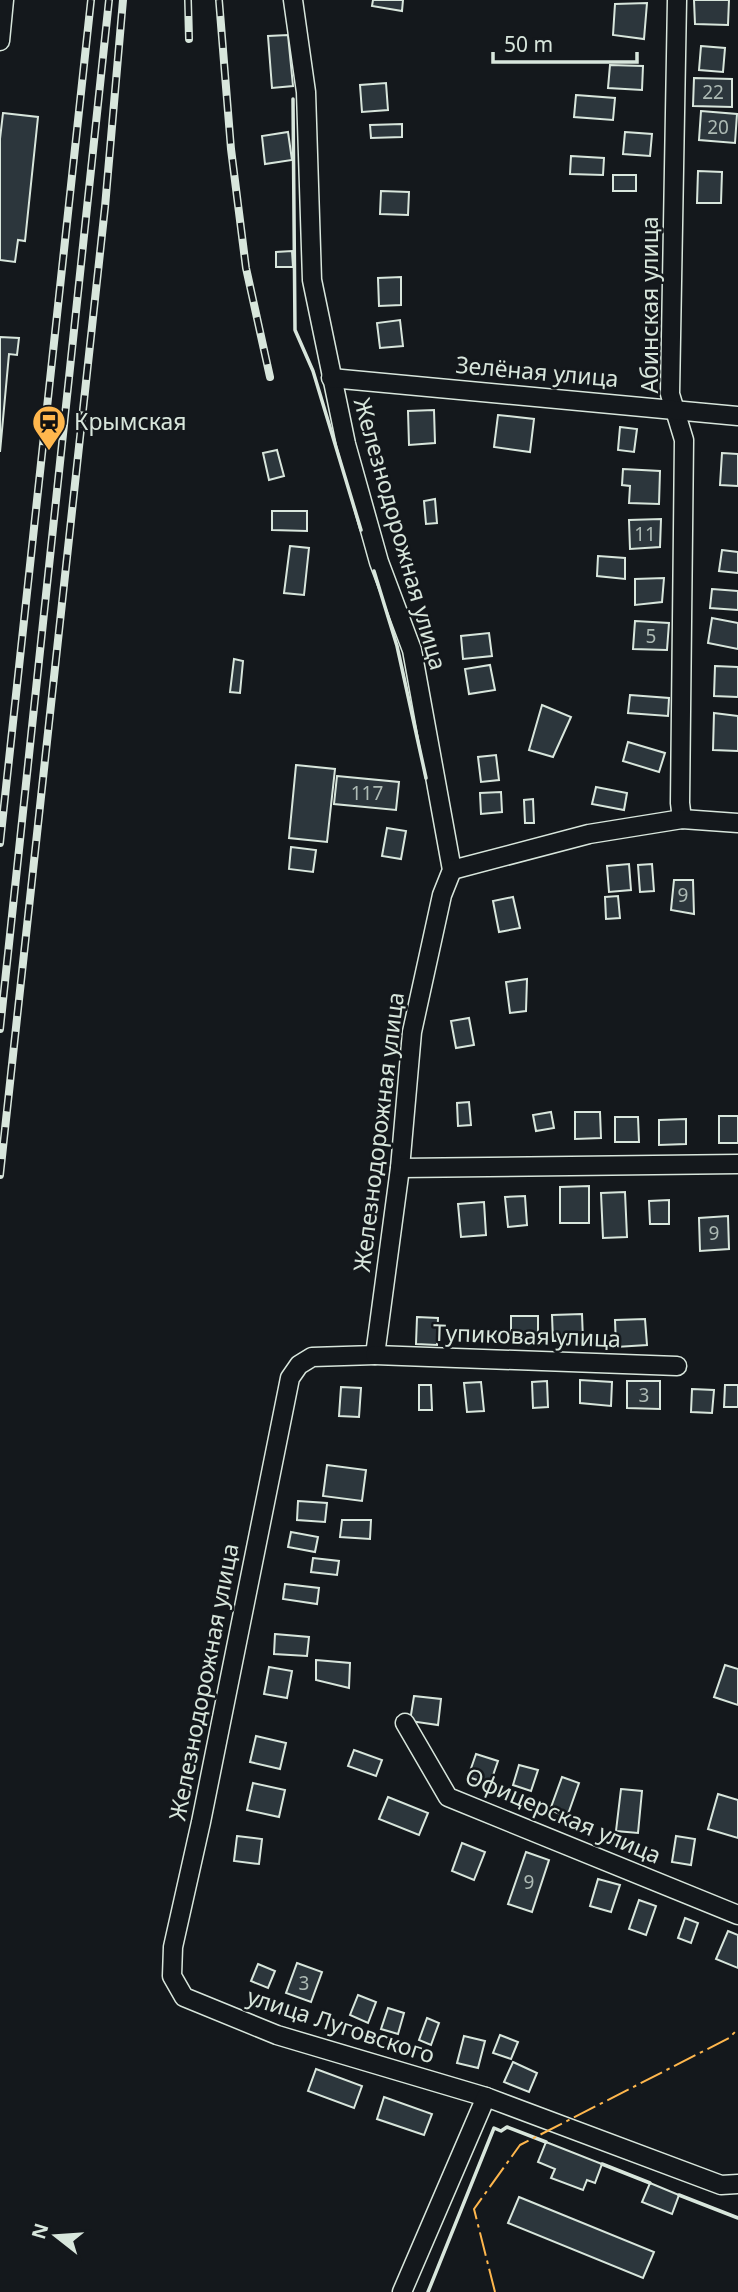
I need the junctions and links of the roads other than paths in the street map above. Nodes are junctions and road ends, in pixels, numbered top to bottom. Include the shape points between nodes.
1 (4, 0) edge
2 (293, 0) edge
3 (677, 0) edge
4 (0, 41) edge
5 (331, 378) junction
6 (676, 409) junction
7 (738, 416) edge
8 (682, 819) junction
9 (738, 823) edge
10 (452, 870) junction
11 (738, 1164) edge
12 (400, 1168) junction
13 (375, 1354) junction
14 (677, 1366) dead end
15 (405, 1723) dead end
16 (738, 1915) edge
17 (184, 1997) joint
18 (486, 2097) junction
19 (738, 2184) edge
20 (402, 2292) edge

1 - 4 street
2 - 5 street, Железнодорожная улица via 306,92 312,280
3 - 6 street, Абинская улица via 670,394
5 - 6 street, Зелёная улица
5 - 10 street, Железнодорожная улица via 376,549 412,650
6 - 7 street, Зелёная улица
6 - 8 street, Абинская улица via 684,440
8 - 9 street
8 - 10 street via 589,834
10 - 12 street, Железнодорожная улица via 442,895 412,1032
11 - 12 street
12 - 13 street, Железнодорожная улица
13 - 14 street, Тупиковая улица
13 - 17 street, Железнодорожная улица via 312,1357 290,1378 173,1947 172,1976
15 - 16 street, Офицерская улица via 448,1797
17 - 18 street, улица Луговского via 277,2035
18 - 19 street, улица Луговского via 721,2185
18 - 20 street

